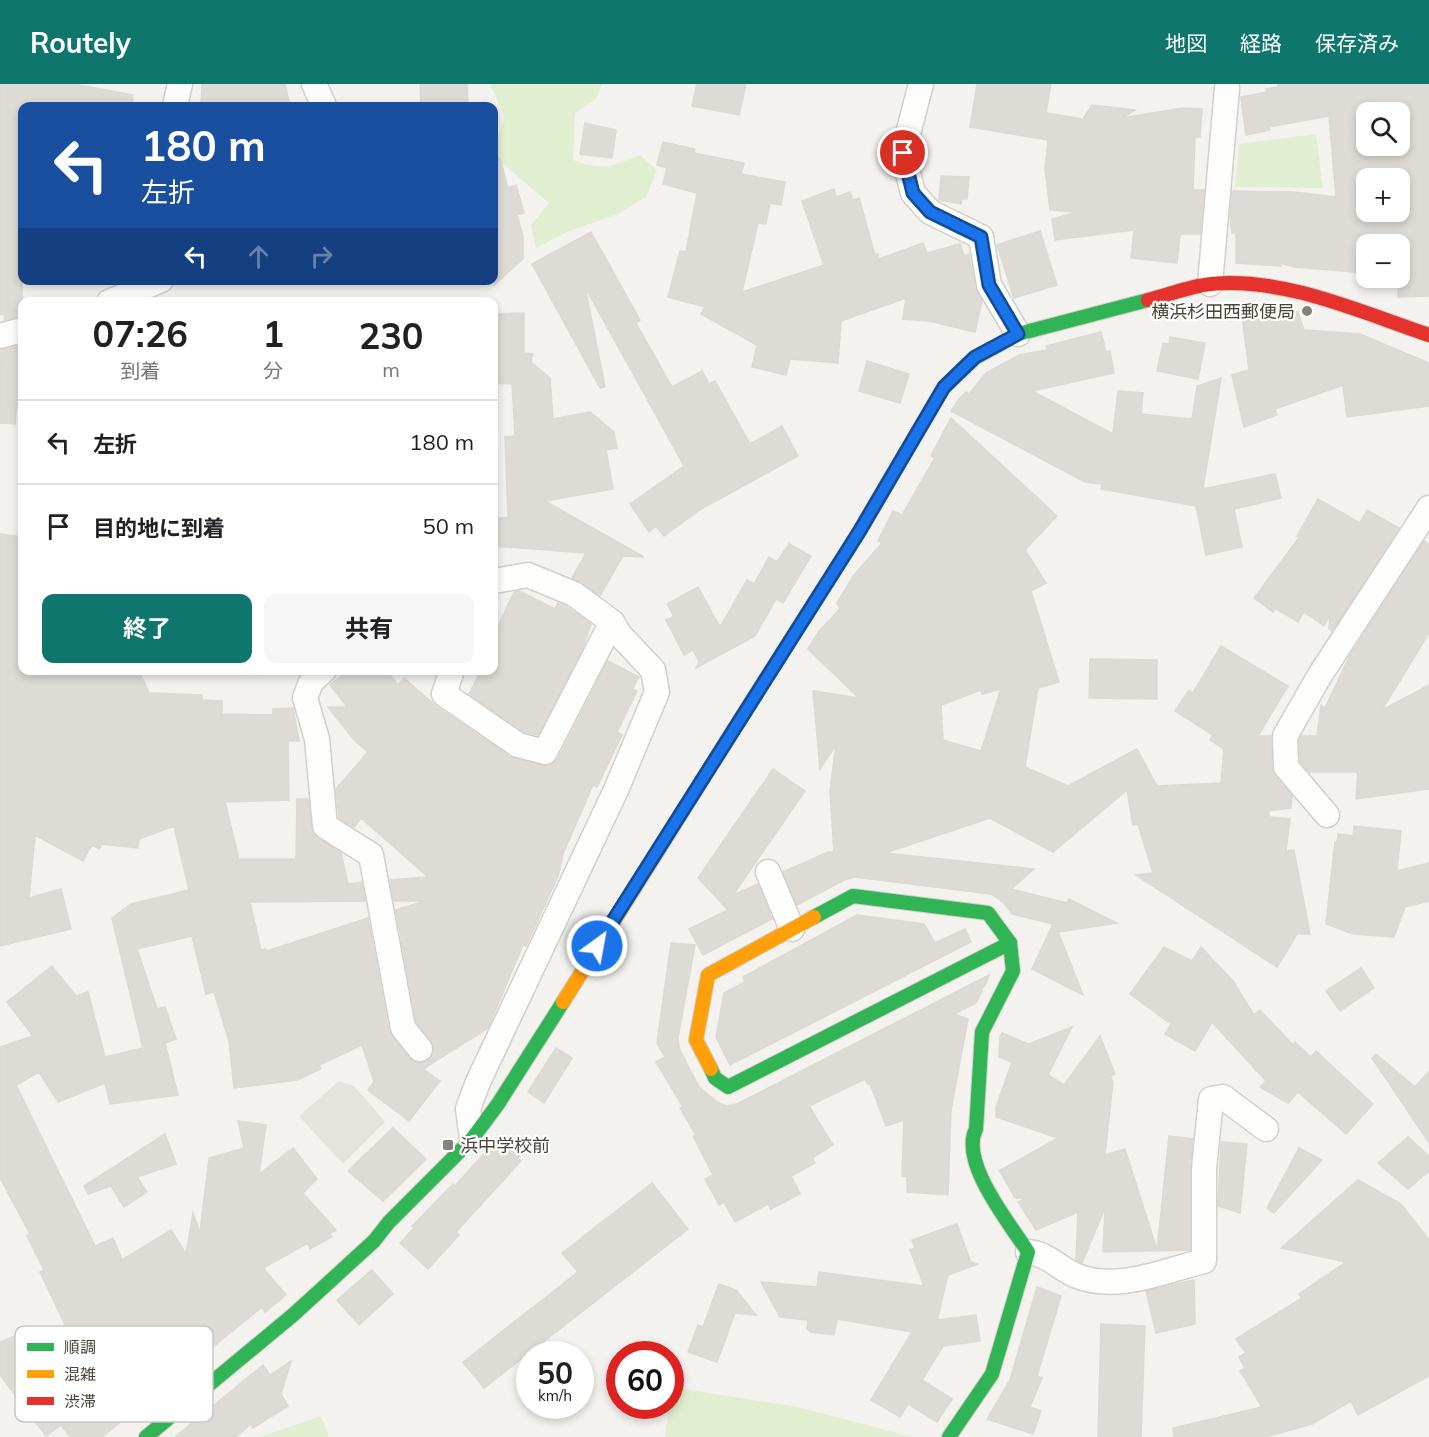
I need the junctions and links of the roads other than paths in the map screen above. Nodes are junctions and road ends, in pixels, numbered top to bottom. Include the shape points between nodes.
1 (180, 84) edge
2 (314, 84) edge
3 (921, 84) edge
4 (1227, 88) dead end
5 (176, 102) edge
6 (322, 102) edge
7 (1210, 284) junction
8 (149, 285) edge
9 (121, 297) edge
10 (18, 331) edge
11 (1018, 334) junction
12 (1429, 334) edge
13 (0, 336) edge
14 (1429, 508) edge
15 (498, 580) edge
16 (612, 622) junction
17 (318, 675) edge
18 (450, 675) edge
19 (1328, 815) dead end
20 (768, 872) dead end
21 (792, 929) junction
22 (1010, 943) junction
23 (420, 1049) dead end
24 (1266, 1129) dead end
25 (472, 1139) junction
26 (1028, 1252) junction
27 (213, 1381) edge
28 (164, 1422) edge
29 (146, 1437) edge
30 (949, 1437) edge

1 - 5 street
2 - 6 street
3 - 11 street via 903,153 913,193 930,212 981,237 989,285
4 - 7 street
7 - 11 main road
7 - 12 main road via 1258,285 1311,296
8 - 9 street
10 - 13 street
11 - 25 main road via 975,357 944,387 840,562 498,1104
14 - 19 street via 1285,736 1286,767
15 - 16 street via 528,575 574,594
16 - 18 street via 545,752 518,745 444,694
16 - 25 street via 653,670 657,692 616,790 478,1082 468,1109
17 - 23 street via 310,682 305,698 317,739 325,826 371,855 403,1029
20 - 21 street
21 - 22 main road via 853,896 988,912
21 - 22 main road via 708,975 696,1040 715,1078 728,1087
22 - 26 main road via 1013,971 982,1032 976,1129 971,1141 991,1195
24 - 26 street via 1223,1097 1211,1099 1204,1169 1204,1261 1112,1284 1077,1276 1039,1253
25 - 27 main road via 374,1241
26 - 30 main road via 992,1374
28 - 29 main road

